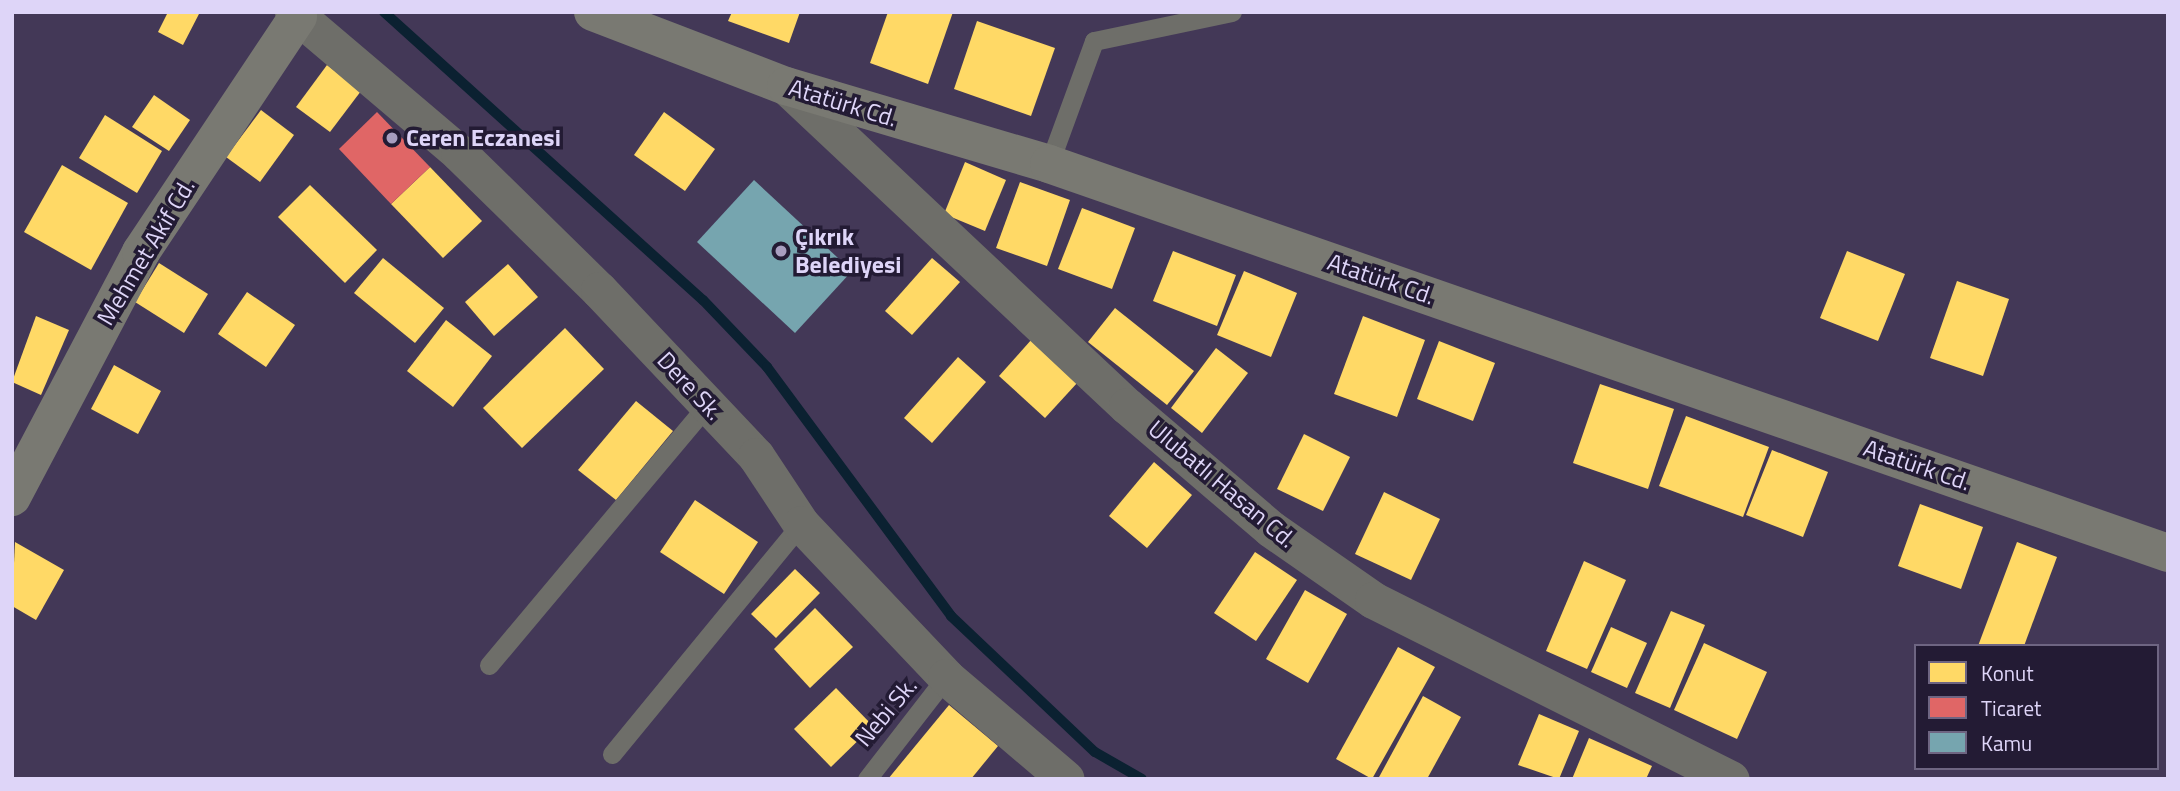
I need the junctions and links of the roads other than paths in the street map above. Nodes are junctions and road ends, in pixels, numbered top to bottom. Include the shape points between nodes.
1 (593, 12) edge
2 (1233, 12) edge
3 (297, 14) edge
4 (786, 86) junction
5 (1049, 164) junction
6 (707, 405) junction
7 (12, 497) edge
8 (801, 524) junction
9 (2168, 552) edge
10 (489, 665) dead end
11 (946, 677) junction
12 (612, 754) dead end
13 (867, 779) edge
14 (1066, 779) edge
15 (1731, 779) edge

1 - 4 street, Atatürk Cd.
2 - 5 lane via 1094,41
3 - 6 street, Dere Sk. via 459,153
3 - 7 street, Mehmet Akif Cd. via 141,252
4 - 5 street, Atatürk Cd.
4 - 15 street, Ulubatlı Hasan Cd. via 1117,397 1271,529 1373,600
5 - 9 street, Atatürk Cd.
6 - 8 street, Dere Sk. via 756,456
6 - 10 lane
8 - 11 street, Dere Sk.
8 - 12 lane
11 - 13 lane, Nebi Sk.
11 - 14 street, Dere Sk.

